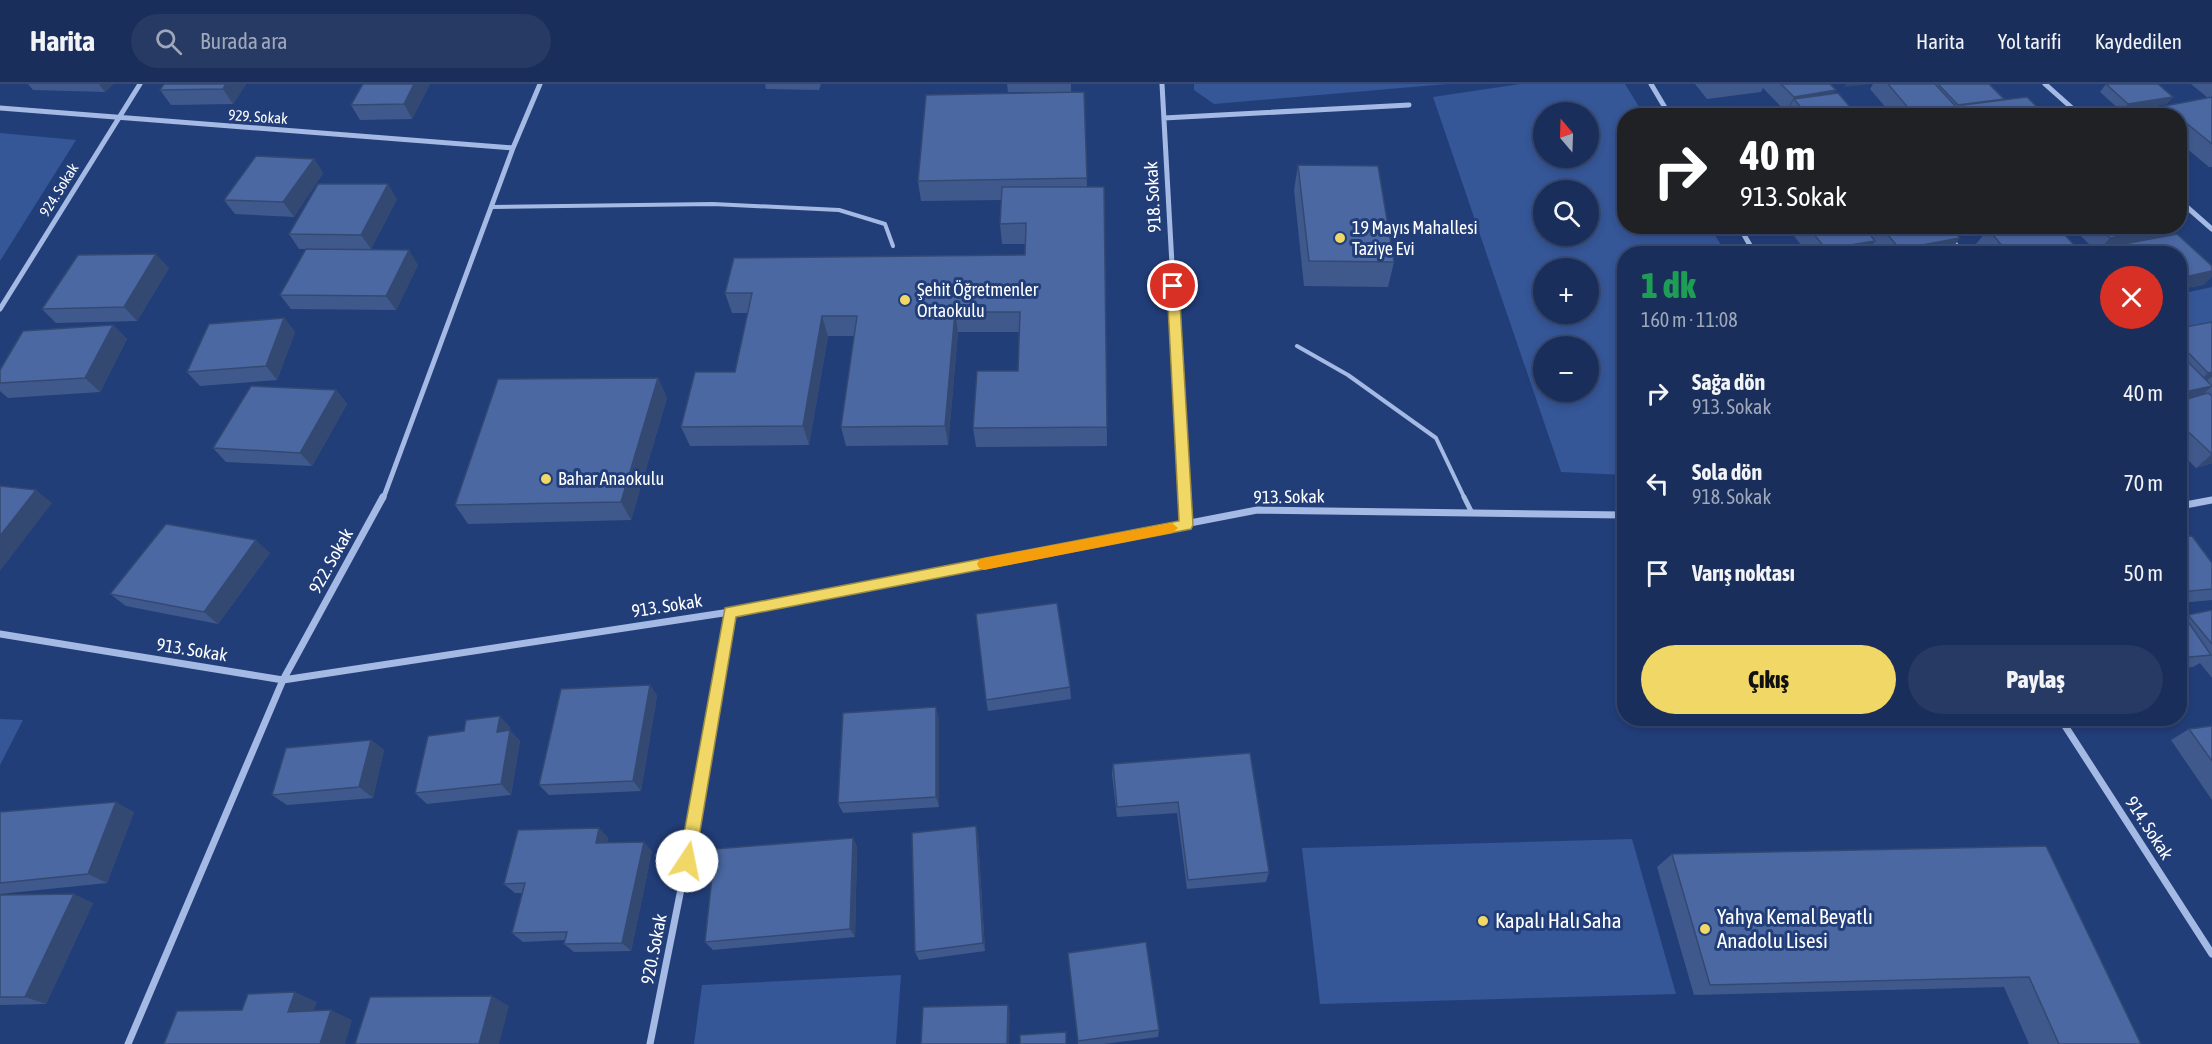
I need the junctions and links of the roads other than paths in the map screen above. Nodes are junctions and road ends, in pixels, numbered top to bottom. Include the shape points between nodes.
1 (140, 84) edge
2 (540, 84) edge
3 (1162, 84) edge
4 (1651, 84) edge
5 (2045, 84) edge
6 (1409, 105) dead end
7 (0, 108) edge
8 (1665, 108) edge
9 (2072, 108) edge
10 (118, 118) junction
11 (1164, 118) junction
12 (513, 148) junction
13 (491, 207) junction
14 (2187, 207) edge
15 (2212, 229) edge
16 (893, 246) dead end
17 (0, 309) edge
18 (1297, 346) dead end
19 (2212, 500) edge
20 (2187, 505) edge
21 (1472, 513) junction
22 (1617, 515) edge
23 (1186, 525) junction
24 (2187, 542) edge
25 (2193, 549) edge
26 (730, 612) junction
27 (0, 634) edge
28 (283, 680) junction
29 (2065, 726) edge
30 (2212, 954) edge
31 (128, 1044) edge
32 (651, 1044) edge

1 - 10 street, 924. Sokak
2 - 12 street, 922. Sokak
3 - 11 street, 918. Sokak
4 - 8 street
5 - 9 street
6 - 11 street
7 - 10 street, 929. Sokak
10 - 12 street, 929. Sokak
10 - 17 street, 924. Sokak
11 - 23 street, 918. Sokak
12 - 13 street, 922. Sokak
13 - 16 lane via 713,204 839,210 885,224
13 - 28 street, 922. Sokak via 383,498
14 - 15 street
18 - 21 lane via 1348,375 1436,438
19 - 20 street
21 - 22 street, 913. Sokak
21 - 23 street, 913. Sokak via 1257,510
23 - 26 street, 913. Sokak
24 - 25 street
26 - 28 street, 913. Sokak
26 - 32 street, 920. Sokak via 700,794
27 - 28 street, 913. Sokak
28 - 31 street, 922. Sokak
29 - 30 street, 914. Sokak

